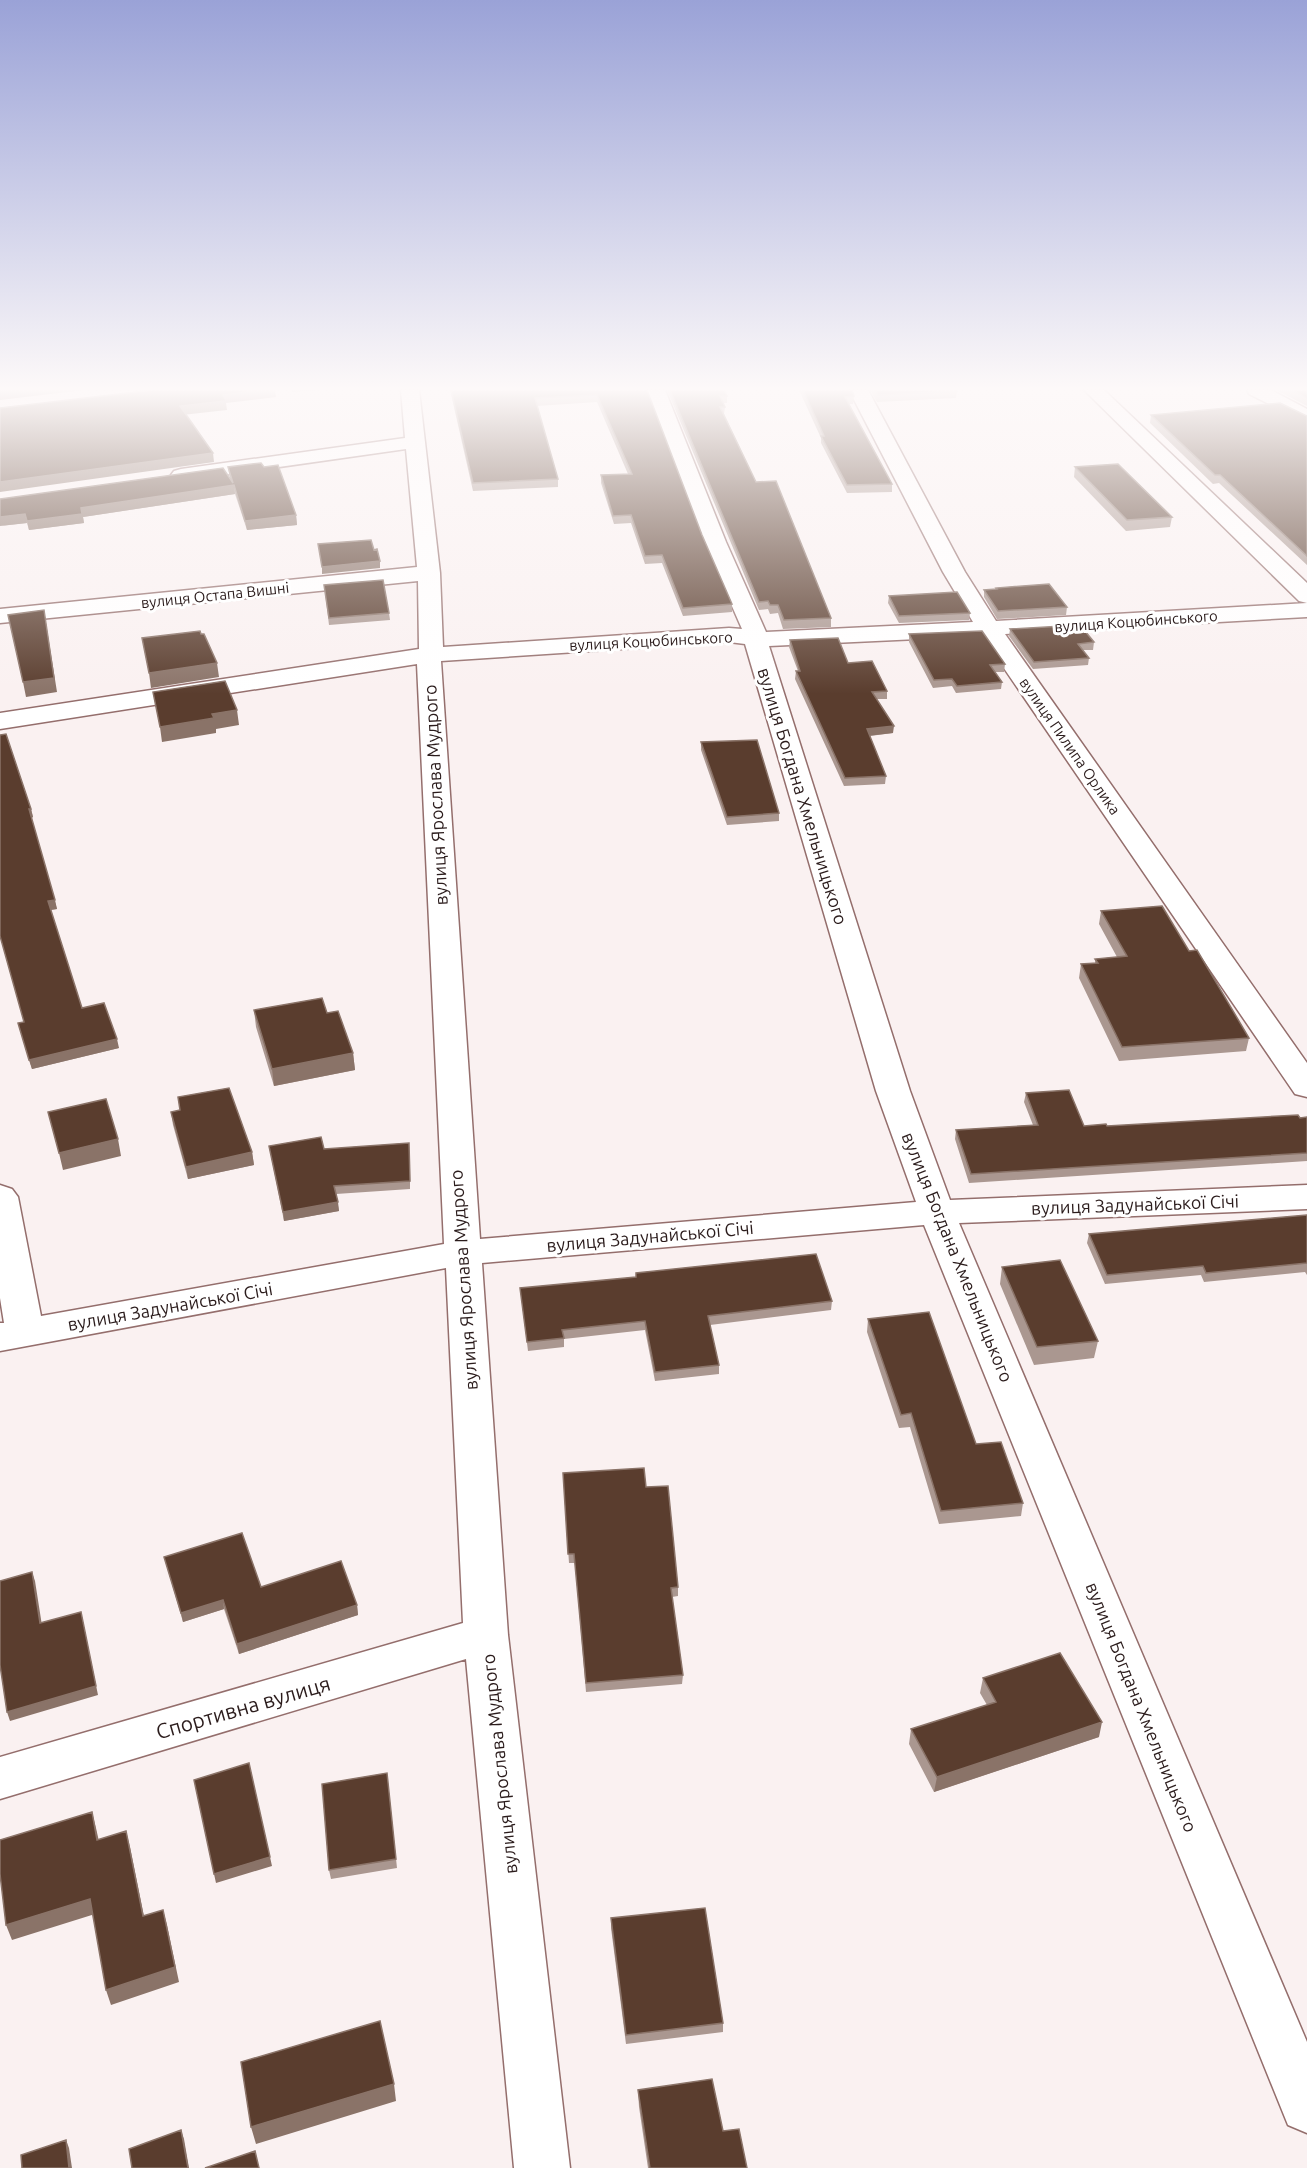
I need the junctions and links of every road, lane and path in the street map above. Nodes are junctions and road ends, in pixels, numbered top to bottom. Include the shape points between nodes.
1 (422, 491) edge
2 (695, 491) edge
3 (911, 491) edge
4 (1198, 491) edge
5 (429, 573) junction
6 (1307, 596) edge
7 (1307, 610) edge
8 (0, 616) edge
9 (989, 629) junction
10 (755, 638) junction
11 (429, 655) junction
12 (0, 721) edge
13 (1307, 1087) edge
14 (0, 1197) edge
15 (1307, 1197) edge
16 (937, 1212) junction
17 (461, 1253) junction
18 (13, 1335) edge
19 (486, 1635) junction
20 (0, 1778) edge
21 (1307, 2106) edge
22 (542, 2168) edge

1 - 5 street, вулиця Ярослава Мудрого
2 - 10 street, вулиця Богдана Хмельницького
3 - 9 street, вулиця Пилипа Орлика
4 - 6 street
5 - 8 street, вулиця Остапа Вишні
5 - 11 street, вулиця Ярослава Мудрого
7 - 9 street, вулиця Коцюбинського
9 - 10 street, вулиця Коцюбинського
9 - 13 street, вулиця Пилипа Орлика
10 - 11 street, вулиця Коцюбинського via 729,635
10 - 16 street, вулиця Богдана Хмельницького via 893,1091
11 - 12 street, вулиця Коцюбинського
11 - 17 street, вулиця Ярослава Мудрого
14 - 18 street
15 - 16 street, вулиця Задунайської Січі
16 - 17 street, вулиця Задунайської Січі
16 - 21 street, вулиця Богдана Хмельницького
17 - 18 street, вулиця Задунайської Січі
17 - 19 street, вулиця Ярослава Мудрого
19 - 20 street, Спортивна вулиця
19 - 22 street, вулиця Ярослава Мудрого

